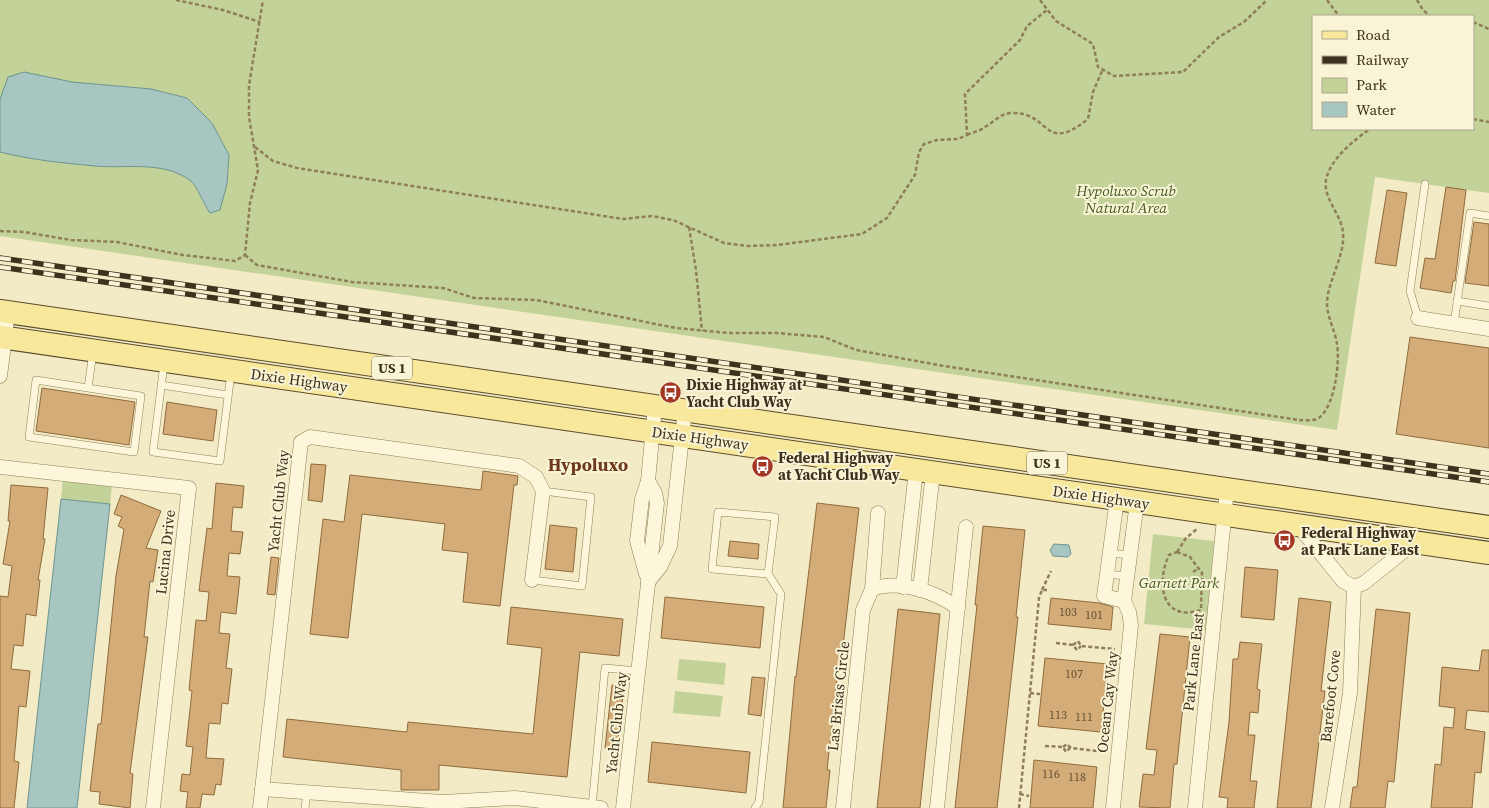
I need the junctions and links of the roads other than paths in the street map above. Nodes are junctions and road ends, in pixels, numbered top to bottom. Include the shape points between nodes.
1 (1425, 184) dead end
2 (1489, 216) edge
3 (1457, 301) junction
4 (1489, 306) edge
5 (4, 312) edge
6 (1418, 318) joint
7 (1454, 324) junction
8 (1489, 329) edge
9 (2, 337) edge
10 (93, 350) junction
11 (165, 361) junction
12 (232, 370) junction
13 (0, 376) edge
14 (161, 385) junction
15 (88, 388) junction
16 (228, 395) junction
17 (655, 406) junction
18 (685, 410) junction
19 (652, 431) junction
20 (682, 436) junction
21 (0, 467) edge
22 (925, 471) junction
23 (648, 481) junction
24 (1227, 489) junction
25 (543, 491) junction
26 (1127, 501) junction
27 (878, 512) dead end
28 (640, 514) junction
29 (1224, 514) junction
30 (655, 517) junction
31 (673, 521) junction
32 (1298, 525) junction
33 (966, 527) dead end
34 (1489, 527) edge
35 (1415, 542) junction
36 (907, 551) junction
37 (924, 553) junction
38 (1110, 553) junction
39 (1489, 553) edge
40 (1129, 555) junction
41 (768, 574) junction
42 (1107, 574) junction
43 (1126, 576) junction
44 (532, 580) joint
45 (648, 582) junction
46 (1354, 586) junction
47 (903, 587) junction
48 (872, 589) junction
49 (920, 590) junction
50 (1124, 601) junction
51 (958, 608) junction
52 (638, 671) junction
53 (262, 789) junction
54 (306, 792) junction
55 (588, 807) edge
56 (153, 808) edge
57 (260, 808) edge
58 (305, 808) edge
59 (623, 808) edge
60 (755, 808) edge
61 (843, 808) edge
62 (937, 808) edge
63 (1113, 808) edge
64 (1195, 808) edge
65 (1332, 808) edge

1 - 6 lane via 1410,291
2 - 3 lane via 1470,213
3 - 4 lane
3 - 7 lane
5 - 9 street
5 - 17 main road, Dixie Highway / US 1
6 - 7 street
7 - 8 street
9 - 10 main road, Dixie Highway / US 1
9 - 13 street
10 - 11 main road, Dixie Highway / US 1
10 - 15 lane
11 - 12 main road, Dixie Highway / US 1
11 - 14 lane
12 - 16 lane
12 - 19 main road, Dixie Highway / US 1
14 - 16 lane
14 - 16 lane via 153,452 220,460
15 - 15 lane via 36,380 29,438 134,452 142,396
17 - 18 main road, Dixie Highway / US 1
17 - 19 street, Yacht Club Way
18 - 20 street, Yacht Club Way
18 - 24 main road, Dixie Highway / US 1
19 - 20 main road, Dixie Highway / US 1
19 - 23 street, Yacht Club Way
20 - 22 main road, Dixie Highway / US 1
20 - 31 street, Yacht Club Way
21 - 56 street, Lucina Drive via 189,488
22 - 26 main road, Dixie Highway / US 1
22 - 36 street
22 - 37 street
23 - 28 street, Yacht Club Way
23 - 30 street, Yacht Club Way via 655,493
24 - 29 street, Park Lane East
24 - 34 main road, Dixie Highway / US 1
25 - 44 street
25 - 44 lane via 591,497 582,586
25 - 53 street, Yacht Club Way via 536,476 519,466 310,437 301,442
26 - 29 main road, Dixie Highway / US 1
26 - 38 street
26 - 40 street, Ocean Cay Way
27 - 48 street, Las Brisas Circle
28 - 30 street
28 - 45 street, Yacht Club Way via 637,541
29 - 32 main road, Dixie Highway / US 1
29 - 64 street, Park Lane East
30 - 31 street
30 - 45 street, Yacht Club Way
31 - 45 street, Yacht Club Way via 670,546
32 - 35 main road, Dixie Highway / US 1
32 - 46 street via 1343,581
33 - 51 street
35 - 39 main road, Dixie Highway / US 1
35 - 46 street via 1364,583
36 - 37 lane
36 - 47 street
37 - 49 street
38 - 40 lane
38 - 42 street
40 - 43 street, Ocean Cay Way
41 - 41 lane via 774,517 718,512 712,568
41 - 60 lane via 781,594 759,802
42 - 43 lane
42 - 50 street via 1104,596
43 - 50 street, Ocean Cay Way
45 - 52 street, Yacht Club Way
46 - 65 street, Barefoot Cove via 1350,693
47 - 48 street
47 - 49 street
48 - 61 street, Las Brisas Circle via 863,610
49 - 51 street
50 - 63 street, Ocean Cay Way via 1131,625
51 - 62 street
52 - 55 lane via 605,668
52 - 59 street, Yacht Club Way
53 - 54 street
53 - 57 street, Yacht Club Way
54 - 55 street via 442,802 515,798
54 - 58 lane

